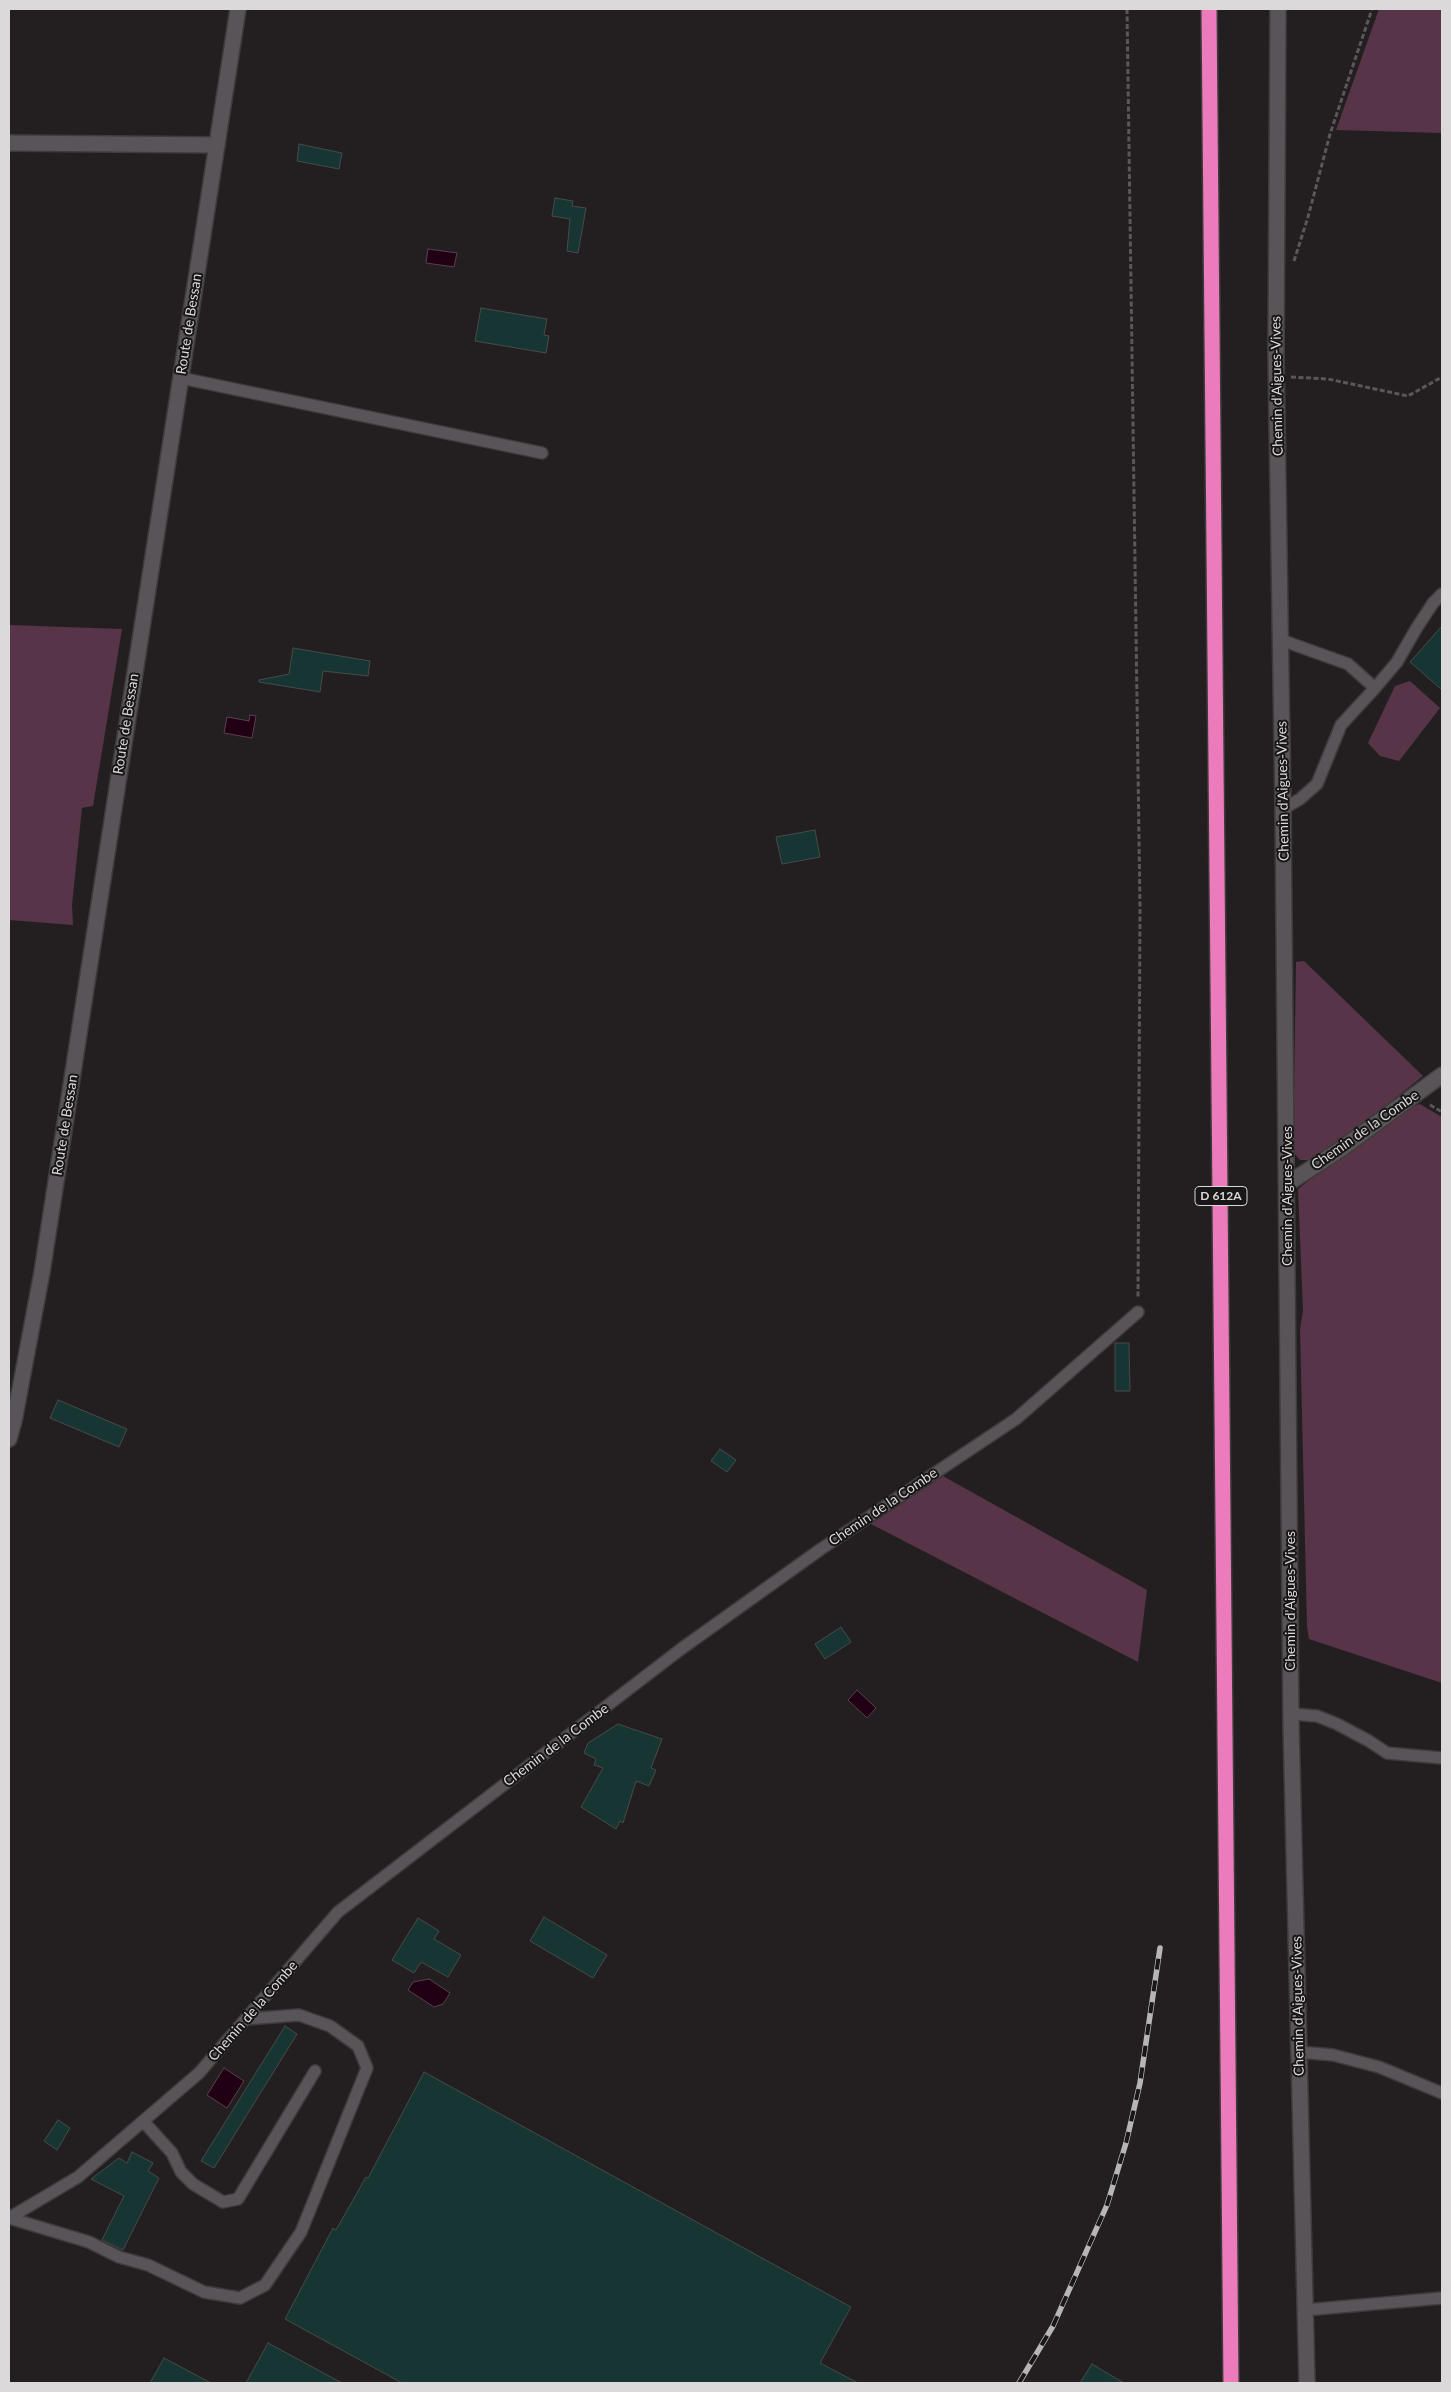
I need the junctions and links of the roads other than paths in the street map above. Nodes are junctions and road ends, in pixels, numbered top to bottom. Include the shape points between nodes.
1 (238, 9) edge
2 (1210, 9) edge
3 (1278, 9) edge
4 (9, 143) edge
5 (217, 145) junction
6 (181, 378) junction
7 (542, 453) dead end
8 (1442, 594) edge
9 (1281, 640) junction
10 (1375, 688) junction
11 (1284, 809) junction
12 (1442, 1075) edge
13 (1288, 1184) junction
14 (1138, 1312) road end
15 (9, 1439) edge
16 (1291, 1714) junction
17 (1442, 1758) edge
18 (246, 2019) junction
19 (1299, 2052) junction
20 (315, 2071) dead end
21 (1442, 2094) edge
22 (143, 2121) junction
23 (9, 2218) edge
24 (1442, 2298) edge
25 (1305, 2310) junction
26 (1231, 2383) edge
27 (1307, 2383) edge

1 - 5 street, Route de Bessan
2 - 26 highway, D 612A
3 - 9 street, Chemin d'Aigues-Vives via 1276,378
4 - 5 street
5 - 6 street, Route de Bessan
6 - 7 lane
6 - 15 street, Route de Bessan via 42,1272
8 - 10 lane via 1424,616 1397,662
9 - 10 lane via 1348,664
9 - 11 street, Chemin d'Aigues-Vives
10 - 11 lane via 1341,725 1317,784
11 - 13 street, Chemin d'Aigues-Vives
12 - 13 street, Chemin de la Combe
13 - 16 street, Chemin d'Aigues-Vives
14 - 18 lane, Chemin de la Combe via 1016,1419 821,1549 681,1649 338,1912
16 - 17 lane via 1317,1716 1337,1724 1369,1740 1386,1753
16 - 19 street, Chemin d'Aigues-Vives
18 - 22 lane, Chemin de la Combe via 200,2072
18 - 23 lane via 299,2015 330,2026 358,2046 366,2068 300,2232 265,2285 240,2298 204,2292 148,2264
19 - 21 lane via 1334,2056 1379,2067
19 - 25 street, Chemin d'Aigues-Vives
20 - 22 lane via 238,2199 223,2202 193,2184 181,2172 172,2153
22 - 23 lane, Chemin de la Combe via 78,2177
24 - 25 lane
25 - 27 street, Chemin d'Aigues-Vives

